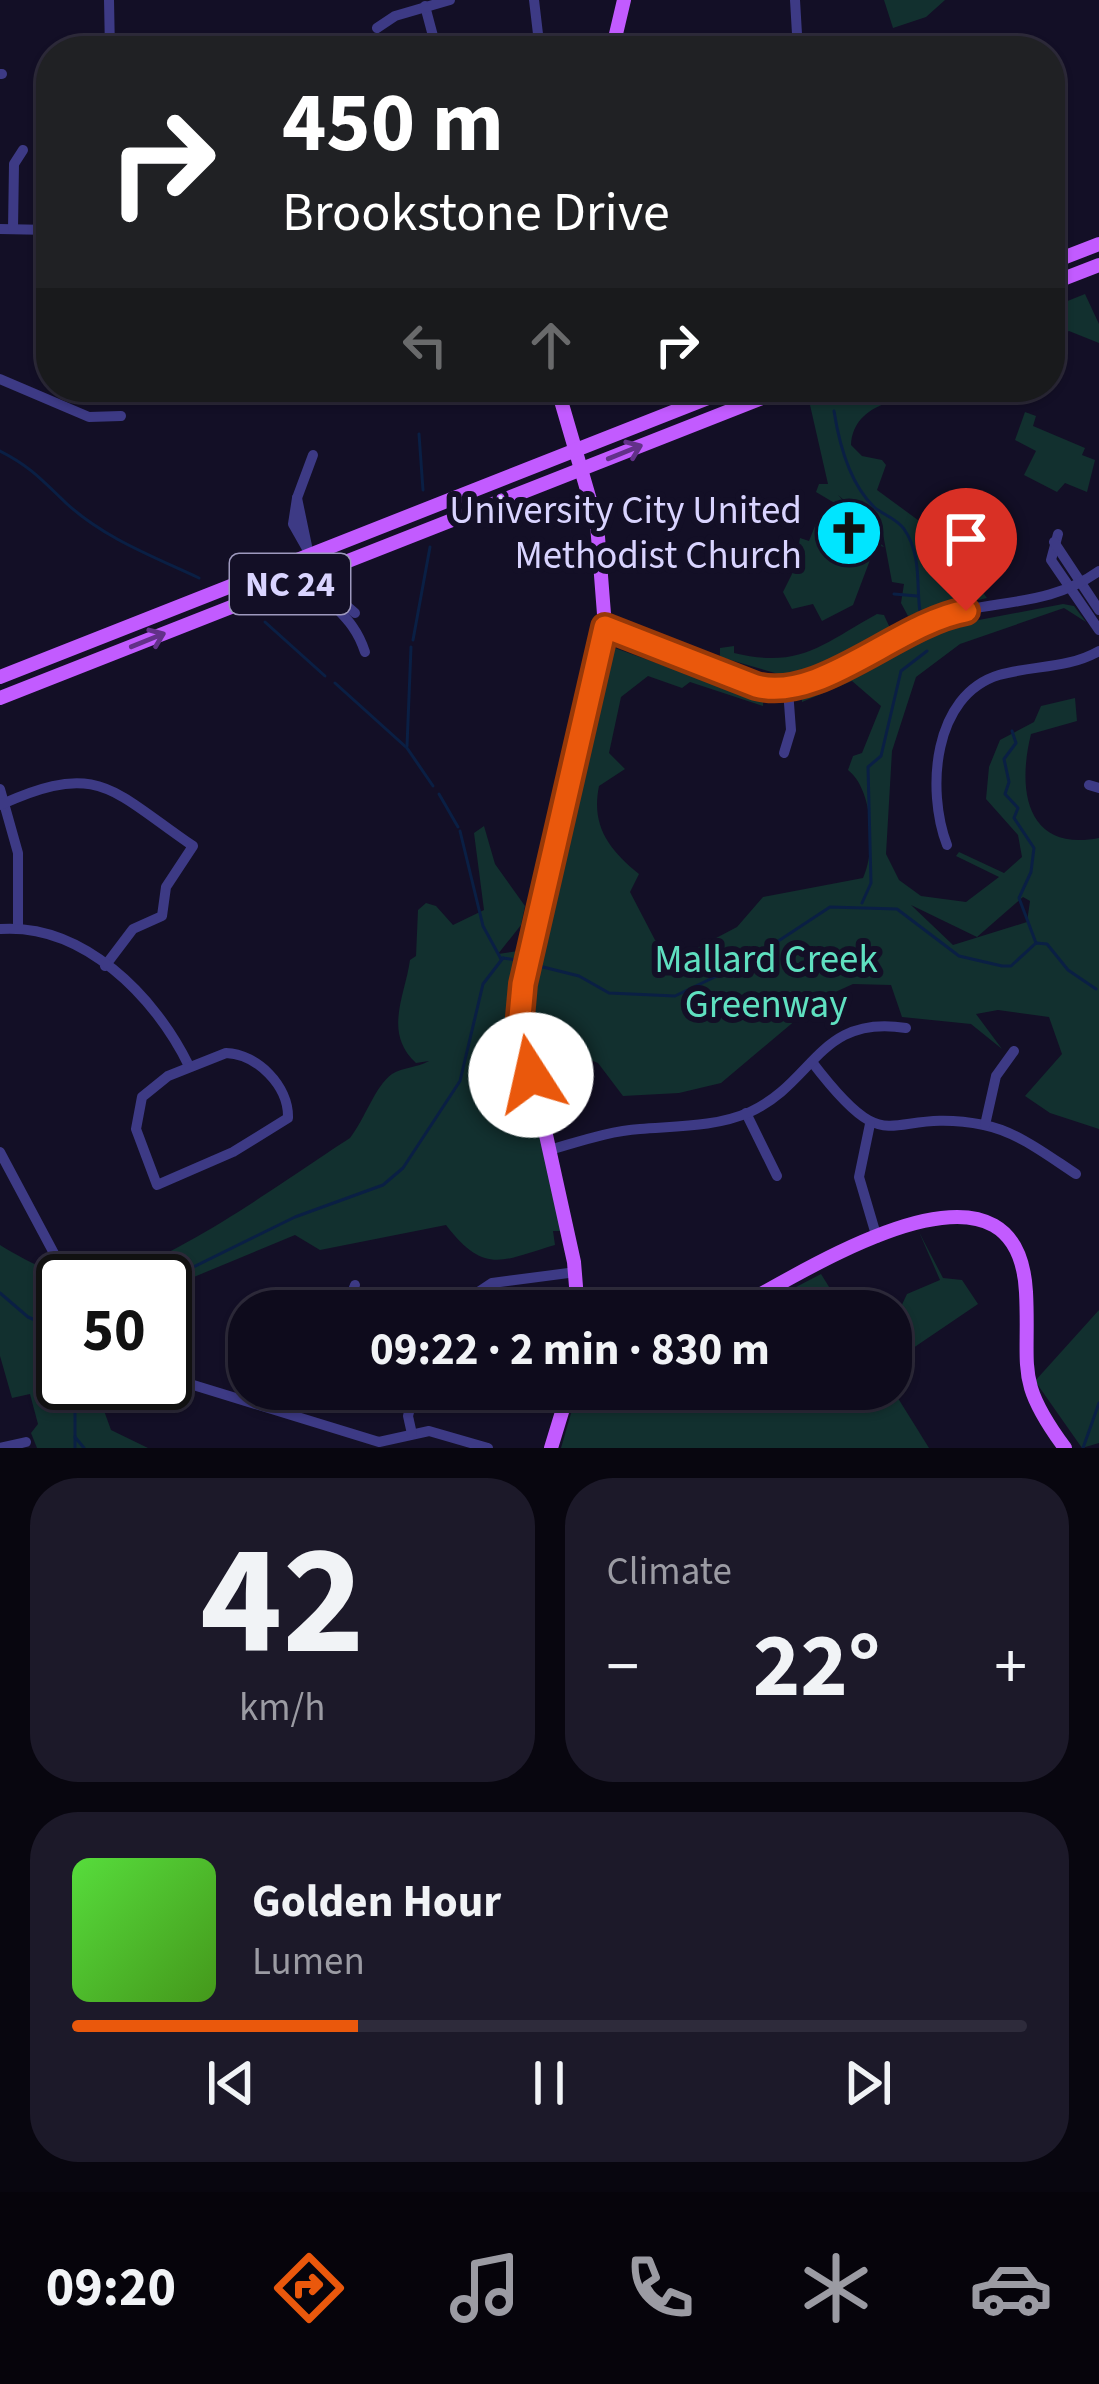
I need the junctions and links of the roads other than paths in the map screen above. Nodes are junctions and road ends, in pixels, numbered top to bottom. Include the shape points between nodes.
1 (109, 0) edge
2 (450, 0) edge
3 (534, 0) edge
4 (795, 0) edge
5 (620, 4) edge
6 (425, 6) junction
7 (376, 28) dead end
8 (110, 36) edge
9 (433, 36) edge
10 (538, 36) edge
11 (615, 36) edge
12 (797, 36) edge
13 (23, 150) dead end
14 (6, 229) edge
15 (36, 230) edge
16 (1099, 244) edge
17 (1065, 257) edge
18 (1097, 271) edge
19 (1065, 280) edge
20 (0, 379) edge
21 (36, 394) edge
22 (54, 402) edge
23 (561, 402) edge
24 (699, 402) edge
25 (752, 402) edge
26 (121, 416) dead end
27 (575, 451) junction
28 (313, 455) dead end
29 (581, 470) junction
30 (1056, 538) dead end
31 (309, 550) junction
32 (1099, 572) edge
33 (318, 573) junction
34 (1076, 587) junction
35 (1099, 610) edge
36 (605, 627) junction
37 (122, 629) junction
38 (1099, 630) edge
39 (369, 650) dead end
40 (1099, 651) edge
41 (0, 677) edge
42 (0, 688) edge
43 (784, 690) junction
44 (0, 698) edge
45 (780, 752) dead end
46 (0, 789) edge
47 (0, 805) edge
48 (947, 845) dead end
49 (18, 928) junction
50 (0, 929) edge
51 (105, 966) junction
52 (906, 1028) dead end
53 (1014, 1052) dead end
54 (812, 1062) junction
55 (189, 1066) junction
56 (746, 1113) junction
57 (870, 1124) junction
58 (985, 1125) junction
59 (549, 1150) junction
60 (0, 1152) edge
61 (1076, 1174) dead end
62 (777, 1176) dead end
63 (877, 1238) junction
64 (54, 1254) edge
65 (576, 1272) junction
66 (355, 1285) dead end
67 (353, 1290) edge
68 (482, 1290) edge
69 (579, 1290) edge
70 (772, 1290) edge
71 (192, 1385) edge
72 (410, 1410) edge
73 (563, 1410) edge
74 (412, 1434) junction
75 (26, 1442) dead end
76 (0, 1448) edge
77 (488, 1448) edge
78 (551, 1448) edge
79 (1065, 1448) edge

1 - 8 street
2 - 6 street
3 - 10 street
4 - 12 street
5 - 11 main road
6 - 7 street
6 - 9 street
13 - 14 street
14 - 15 street
16 - 17 main road
18 - 19 main road
20 - 21 street
22 - 26 street via 89,417
23 - 27 main road
24 - 27 main road, NC 24
29 -> 25 main road, NC 24
27 - 29 main road
27 - 31 main road, NC 24
28 - 31 street via 297,498
29 - 33 main road, NC 24
29 - 36 main road via 603,558
30 - 34 street via 1051,560
31 - 37 main road, NC 24
32 - 34 street
33 - 39 street via 328,603 351,616
44 -> 33 main road, NC 24
34 - 35 street
34 - 38 street
34 - 43 street via 923,622
36 - 43 street
36 - 59 main road via 523,984 522,1036
37 - 41 main road, NC 24
37 - 42 main road
40 - 48 street via 1062,666 998,675 964,697 938,767
43 - 45 street
46 - 47 street
47 - 49 street via 18,853
47 - 51 street via 56,782 98,782 193,845 166,887 162,916 133,929
49 - 50 street
49 - 51 street via 57,934
51 - 55 street via 163,1018
52 - 54 street via 862,1025
53 - 58 street via 996,1076
54 - 56 street
54 - 57 street
55 - 55 street via 226,1053 256,1060 284,1098 288,1118 157,1185 136,1111 149,1089
56 - 59 street
56 - 62 street
57 - 58 street
57 - 63 street via 859,1177
58 - 61 street
59 - 65 main road
60 - 64 street
63 - 70 main road
63 - 79 main road via 952,1214 978,1219 1012,1246 1026,1293 1026,1384
65 - 68 street
65 - 69 main road
66 - 67 street
71 - 74 street via 370,1440
72 - 74 street
73 - 78 main road
74 - 77 street via 435,1432
75 - 76 street

